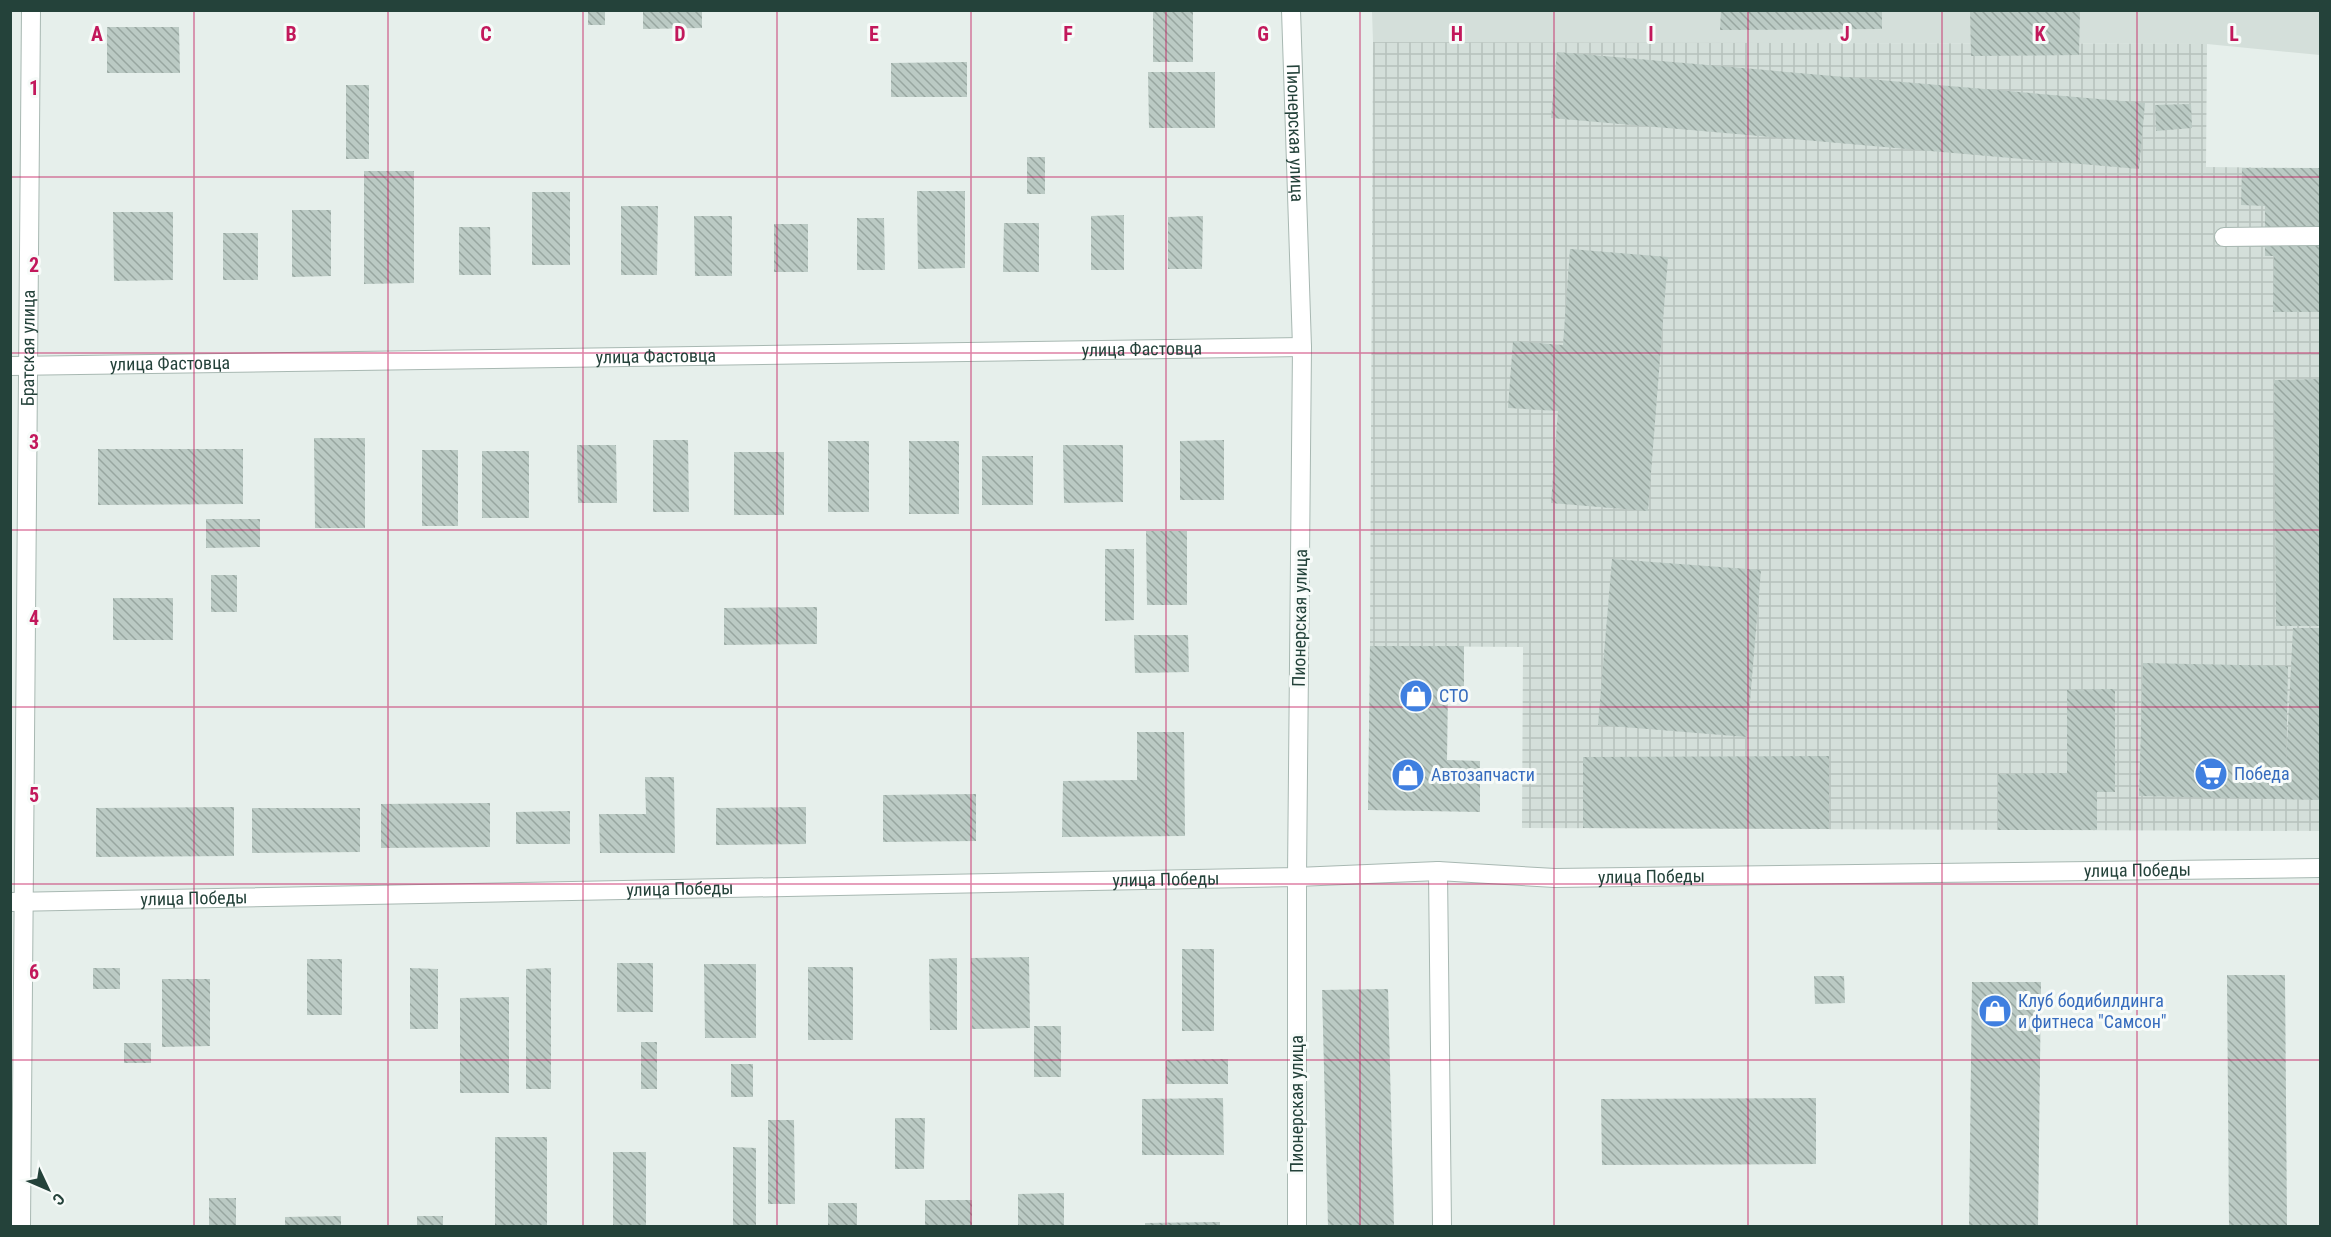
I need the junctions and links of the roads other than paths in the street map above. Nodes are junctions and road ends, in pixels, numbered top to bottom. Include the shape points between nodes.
1 (31, 10) edge
2 (1291, 10) edge
3 (2320, 236) edge
4 (2224, 237) dead end
5 (1302, 347) junction
6 (19, 366) edge
7 (2320, 868) edge
8 (1438, 871) junction
9 (1297, 877) junction
10 (17, 902) edge
11 (21, 1227) edge
12 (1297, 1227) edge
13 (1442, 1227) edge

1 - 6 street, Братская улица
2 - 5 street, Пионерская улица
3 - 4 street
5 - 6 street, улица Фастовца
5 - 9 street, Пионерская улица
6 - 10 street, Братская улица
7 - 8 street, улица Победы via 1555,878
8 - 9 street, улица Победы
8 - 13 street
9 - 10 street, улица Победы
9 - 12 street, Пионерская улица
10 - 11 street, Братская улица

